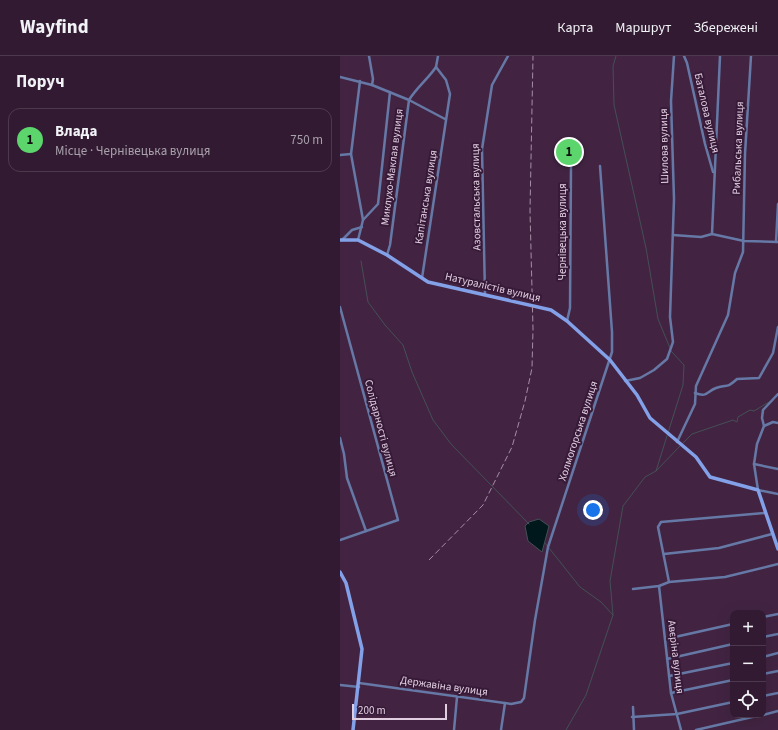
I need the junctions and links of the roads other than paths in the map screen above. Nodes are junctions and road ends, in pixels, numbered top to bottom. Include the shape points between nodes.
1 (369, 56) edge
2 (438, 56) edge
3 (508, 56) edge
4 (674, 56) edge
5 (684, 56) edge
6 (720, 56) edge
7 (750, 56) edge
8 (436, 66) junction
9 (340, 77) edge
10 (360, 81) junction
11 (372, 85) junction
12 (390, 92) junction
13 (409, 100) junction
14 (445, 119) junction
15 (571, 143) dead end
16 (351, 154) junction
17 (340, 155) edge
18 (600, 166) dead end
19 (714, 174) junction
20 (778, 204) edge
21 (363, 220) junction
22 (363, 226) junction
23 (712, 234) junction
24 (673, 235) junction
25 (341, 240) edge
26 (358, 241) junction
27 (744, 241) junction
28 (777, 242) edge
29 (387, 255) junction
30 (422, 278) junction
31 (485, 295) junction
32 (340, 307) edge
33 (567, 321) junction
34 (778, 327) edge
35 (610, 360) junction
36 (625, 381) junction
37 (695, 393) junction
38 (778, 394) edge
39 (778, 423) edge
40 (764, 426) junction
41 (340, 438) edge
42 (677, 442) junction
43 (754, 464) junction
44 (778, 469) edge
45 (758, 490) junction
46 (778, 494) edge
47 (765, 513) junction
48 (366, 531) junction
49 (772, 534) junction
50 (340, 540) edge
51 (778, 549) edge
52 (664, 554) junction
53 (778, 564) edge
54 (340, 572) edge
55 (668, 582) junction
56 (659, 586) junction
57 (633, 589) dead end
58 (778, 614) edge
59 (766, 616) edge
60 (730, 625) edge
61 (778, 634) edge
62 (766, 636) edge
63 (666, 639) junction
64 (730, 645) edge
65 (778, 654) edge
66 (766, 656) edge
67 (667, 658) junction
68 (730, 664) edge
69 (778, 672) edge
70 (766, 674) edge
71 (669, 676) junction
72 (730, 681) edge
73 (340, 685) edge
74 (359, 685) junction
75 (671, 692) junction
76 (778, 693) edge
77 (766, 695) edge
78 (457, 697) junction
79 (524, 698) joint
80 (505, 703) junction
81 (730, 703) edge
82 (633, 708) dead end
83 (778, 711) edge
84 (677, 714) junction
85 (766, 714) edge
86 (632, 717) junction
87 (749, 718) edge
88 (353, 730) edge
89 (454, 730) edge
90 (501, 730) edge
91 (634, 730) edge
92 (681, 730) edge
93 (696, 730) edge

1 - 11 street
2 - 8 street
3 - 31 street, Азовстальська вулиця via 492,85 482,149
4 - 24 street, Шилова вулиця via 671,101
5 - 19 street, Баталова вулиця
6 - 19 street, Баталова вулиця
7 - 27 street, Рибальська вулиця
8 - 13 street, Миклухо-Маклая вулиця via 430,76 419,84
8 - 14 street, Капітанська вулиця via 446,80 450,94
9 - 10 street
10 - 11 street
10 - 16 street
11 - 12 street
12 - 13 street
12 - 21 street via 378,204
13 - 14 street
13 - 29 street, Миклухо-Маклая вулиця
14 - 30 street, Капітанська вулиця
15 - 33 street, Чернівецька вулиця via 568,148 571,165 570,308
16 - 17 street
16 - 21 street
18 - 35 street, Холмогорська вулиця via 612,332
19 - 23 street, Баталова вулиця
20 - 28 street
21 - 22 street
22 - 25 street via 352,230
22 - 26 street
23 - 24 street via 692,237
23 - 27 street
24 - 36 street, Шилова вулиця via 670,317 673,342 670,355 645,376
25 - 26 street, Натуралістів вулиця
26 - 29 street, Натуралістів вулиця
27 - 28 street
27 - 37 street, Рибальська вулиця via 743,252 735,273 728,315
29 - 30 street, Натуралістів вулиця
30 - 31 street, Натуралістів вулиця via 428,282
31 - 33 street, Натуралістів вулиця via 544,308
32 - 48 street, Солідарності вулиця via 398,520
33 - 35 street, Натуралістів вулиця
34 - 37 street via 773,353 758,378 737,379 728,387 715,388 710,393
35 - 36 street, Натуралістів вулиця
35 - 79 street, Холмогорська вулиця via 548,547
36 - 42 street, Натуралістів вулиця via 637,395 650,418
37 - 42 street, Рибальська вулиця via 695,404
38 - 40 street via 764,410
39 - 40 street via 773,422
40 - 43 street via 757,444
41 - 48 street via 346,478
42 - 45 street, Натуралістів вулиця via 696,457 712,478
43 - 44 street
43 - 45 street
45 - 46 street
45 - 47 street
47 - 49 street
47 - 52 street via 661,522 658,527
48 - 50 street, Солідарності вулиця
49 - 51 street
49 - 52 street via 720,548
52 - 55 street
53 - 55 street via 725,577
54 - 74 street via 346,583 361,642
55 - 56 street
56 - 57 street
56 - 63 street, Авєріна вулиця
58 - 59 street
60 - 63 street
61 - 62 street
63 - 67 street, Авєріна вулиця
64 - 67 street
65 - 66 street
67 - 71 street, Авєріна вулиця
68 - 71 street
69 - 70 street
71 - 75 street, Авєріна вулиця
72 - 75 street
73 - 74 street, Державіна вулиця
74 - 78 street, Державіна вулиця
74 - 88 street
75 - 84 street, Авєріна вулиця
76 - 77 street
78 - 80 street, Державіна вулиця
78 - 89 street
79 - 80 street, Державіна вулиця via 521,702
80 - 90 street
81 - 84 street
82 - 86 street
83 - 85 street
84 - 86 street
84 - 92 street, Авєріна вулиця
86 - 91 street
87 - 93 street

